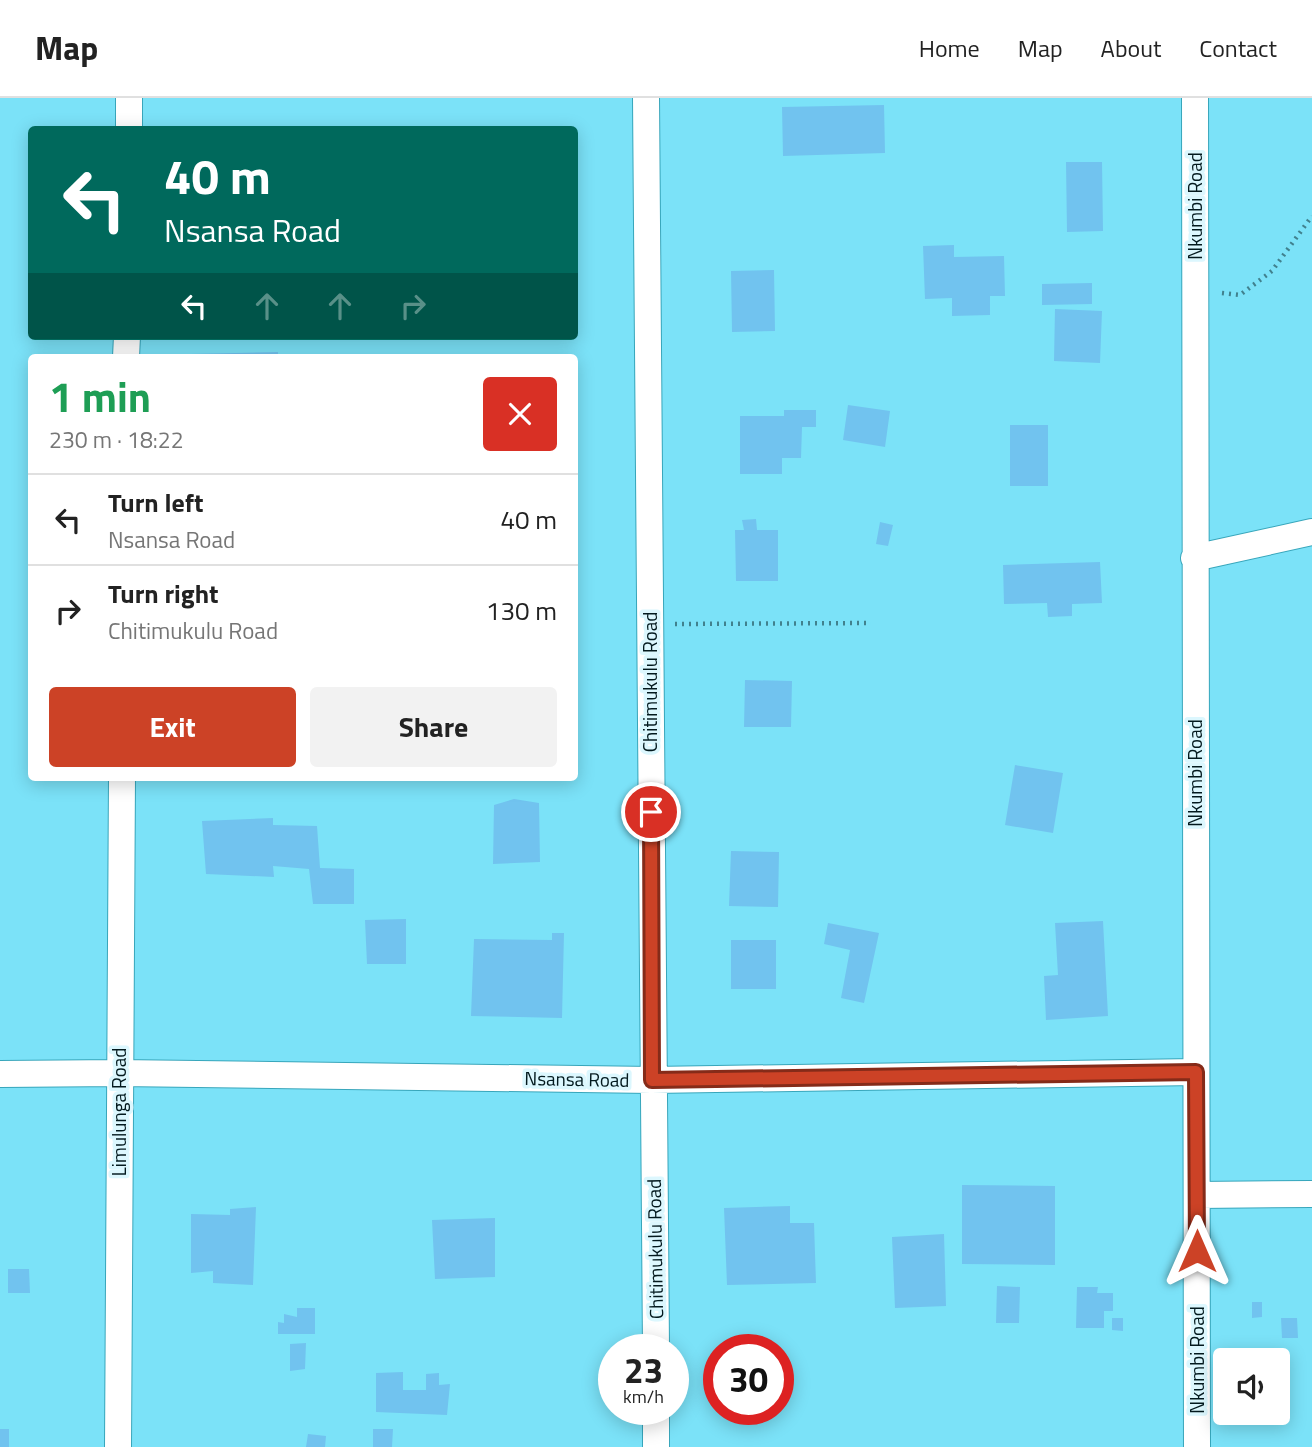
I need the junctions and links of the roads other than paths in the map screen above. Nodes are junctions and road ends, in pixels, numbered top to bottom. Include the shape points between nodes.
1 (129, 98) edge
2 (646, 98) edge
3 (1195, 98) edge
4 (129, 126) edge
5 (1312, 532) edge
6 (1194, 558) junction
7 (122, 781) edge
8 (1196, 1072) junction
9 (118, 1073) junction
10 (0, 1074) edge
11 (652, 1080) junction
12 (1312, 1194) edge
13 (1197, 1195) junction
14 (656, 1334) edge
15 (656, 1425) edge
16 (118, 1447) edge
17 (656, 1447) edge
18 (1197, 1447) edge

1 - 4 street
2 - 11 street, Chitimukulu Road
3 - 6 street, Nkumbi Road
5 - 6 street
6 - 8 street, Nkumbi Road
7 - 9 street, Limulunga Road
8 - 11 street, Nsansa Road
8 - 13 street, Nkumbi Road
9 - 10 street, Nsansa Road
9 - 11 street, Nsansa Road
9 - 16 street, Limulunga Road
11 - 14 street, Chitimukulu Road
12 - 13 street
13 - 18 street, Nkumbi Road
15 - 17 street

